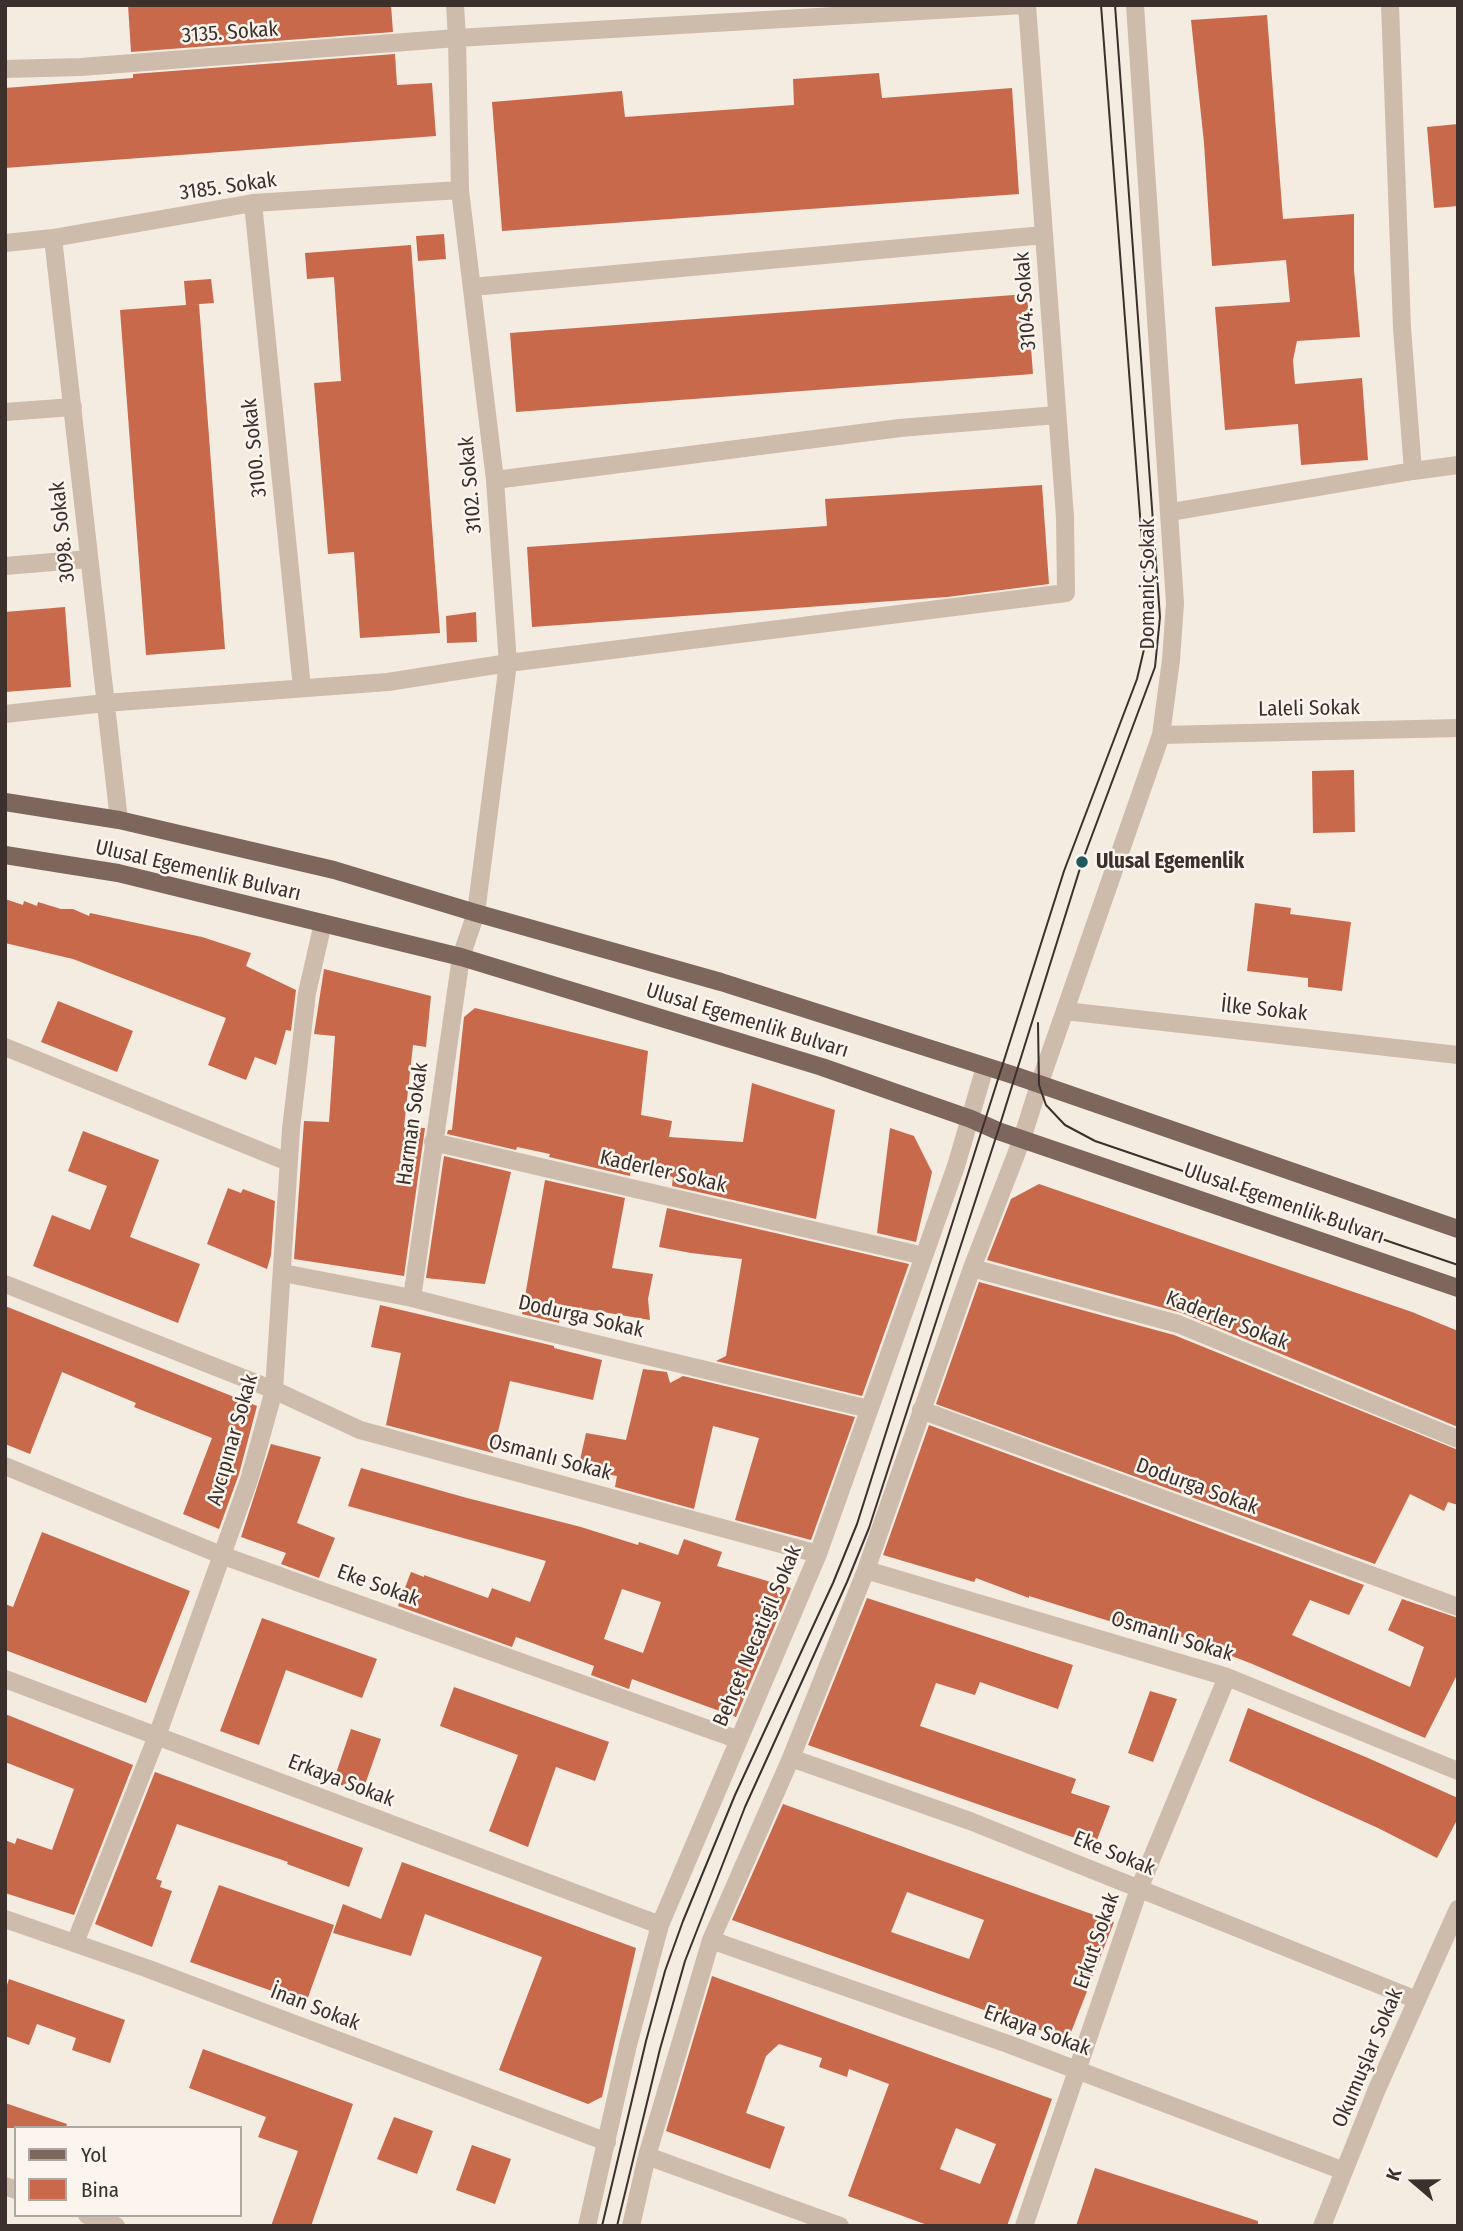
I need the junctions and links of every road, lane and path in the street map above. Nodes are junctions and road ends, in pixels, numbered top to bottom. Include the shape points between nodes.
1 (455, 5) edge
2 (1025, 5) edge
3 (1135, 5) edge
4 (1390, 5) edge
5 (457, 38) junction
6 (5, 69) edge
7 (460, 190) junction
8 (253, 203) junction
9 (1044, 235) junction
10 (53, 238) junction
11 (5, 243) edge
12 (472, 287) junction
13 (73, 407) junction
14 (5, 412) edge
15 (1057, 415) junction
16 (1458, 465) edge
17 (1413, 471) junction
18 (495, 480) junction
19 (1171, 512) junction
20 (89, 559) junction
21 (5, 566) edge
22 (508, 663) junction
23 (302, 688) junction
24 (105, 703) junction
25 (5, 714) edge
26 (1458, 728) edge
27 (1161, 735) junction
28 (5, 802) edge
29 (118, 820) junction
30 (5, 855) edge
31 (476, 913) junction
32 (323, 923) junction
33 (461, 957) junction
34 (1065, 1011) junction
35 (5, 1047) edge
36 (1458, 1055) edge
37 (985, 1067) junction
38 (1039, 1085) junction
39 (971, 1119) junction
40 (1022, 1139) junction
41 (433, 1142) junction
42 (288, 1162) junction
43 (1458, 1229) edge
44 (924, 1256) junction
45 (972, 1268) junction
46 (283, 1273) junction
47 (5, 1284) edge
48 (1458, 1288) edge
49 (412, 1298) junction
50 (274, 1391) junction
51 (869, 1409) junction
52 (921, 1410) junction
53 (1458, 1439) edge
54 (5, 1466) edge
55 (221, 1555) junction
56 (818, 1555) junction
57 (866, 1570) junction
58 (1458, 1607) edge
59 (1227, 1677) junction
60 (5, 1679) edge
61 (158, 1736) junction
62 (739, 1740) junction
63 (791, 1758) junction
64 (1458, 1771) edge
65 (1139, 1889) junction
66 (1458, 1909) edge
67 (5, 1919) edge
68 (660, 1925) junction
69 (711, 1940) junction
70 (75, 1943) junction
71 (1417, 2000) junction
72 (1076, 2070) junction
73 (607, 2142) junction
74 (647, 2156) junction
75 (1344, 2171) junction
76 (92, 2217) edge
77 (116, 2226) edge
78 (587, 2226) edge
79 (631, 2226) edge
80 (840, 2226) edge
81 (1024, 2226) edge
82 (1322, 2226) edge

1 - 5 street, 3102. Sokak
2 - 5 street, 3135. Sokak
2 - 9 street, 3104. Sokak
3 - 19 street, Domaniç Sokak
4 - 17 street via 1402,328
5 - 6 street, 3135. Sokak
5 - 7 street, 3102. Sokak
7 - 8 street, 3185. Sokak
7 - 12 street, 3102. Sokak
8 - 10 street, 3185. Sokak
8 - 23 street, 3100. Sokak
9 - 12 street
9 - 15 street, 3104. Sokak
10 - 11 street, 3185. Sokak
10 - 13 street, 3098. Sokak
12 - 18 street, 3102. Sokak
13 - 14 street
13 - 20 street, 3098. Sokak
15 - 18 street via 900,428
15 - 22 street, 3104. Sokak via 1066,593
16 - 17 street
17 - 19 street
18 - 22 street, 3102. Sokak
19 - 27 street, Domaniç Sokak via 1175,603
20 - 21 street
20 - 24 street, 3098. Sokak
22 - 23 street
22 - 31 street, 3102. Sokak
23 - 24 street
24 - 25 street
24 - 29 street, 3098. Sokak
26 - 27 street, Laleli Sokak
27 - 34 street, Domaniç Sokak
28 - 29 main road, Ulusal Egemenlik Bulvarı
29 - 31 main road, Ulusal Egemenlik Bulvarı via 334,870
30 - 32 main road, Ulusal Egemenlik Bulvarı via 118,873
31 - 33 street, 3102. Sokak
31 - 37 main road, Ulusal Egemenlik Bulvarı via 721,982
32 - 33 main road, Ulusal Egemenlik Bulvarı
32 - 42 street, Avcıpınar Sokak via 307,993
33 - 39 main road, Ulusal Egemenlik Bulvarı via 822,1067
33 - 41 street, Harman Sokak
34 - 36 street, İlke Sokak
34 - 38 street, Domaniç Sokak
35 - 42 street
37 - 38 main road, Ulusal Egemenlik Bulvarı
37 - 39 street, Behçet Necatigil Sokak
38 - 40 street, Domaniç Sokak
38 - 43 main road, Ulusal Egemenlik Bulvarı
39 - 40 main road, Ulusal Egemenlik Bulvarı
39 - 44 street, Behçet Necatigil Sokak
40 - 45 street, Domaniç Sokak
40 - 48 main road, Ulusal Egemenlik Bulvarı
41 - 44 street, Kaderler Sokak
41 - 49 street, Harman Sokak
42 - 46 street, Avcıpınar Sokak
44 - 51 street, Behçet Necatigil Sokak
45 - 52 street, Domaniç Sokak
45 - 53 street, Kaderler Sokak via 1178,1324
46 - 49 street, Dodurga Sokak
46 - 50 street, Avcıpınar Sokak
47 - 50 street, Osmanlı Sokak
49 - 51 street, Dodurga Sokak
50 - 55 street, Avcıpınar Sokak via 250,1477
50 - 56 street, Osmanlı Sokak via 360,1430
51 - 56 street, Behçet Necatigil Sokak
52 - 57 street, Domaniç Sokak
52 - 58 street, Dodurga Sokak
54 - 55 street, Eke Sokak
55 - 61 street, Avcıpınar Sokak
55 - 62 street, Eke Sokak
56 - 62 street, Behçet Necatigil Sokak
57 - 59 street, Osmanlı Sokak
57 - 63 street, Domaniç Sokak
59 - 64 street, Osmanlı Sokak
59 - 65 street, Erkut Sokak
60 - 61 street, Erkaya Sokak
61 - 68 street, Erkaya Sokak
61 - 70 street, Avcıpınar Sokak
62 - 68 street, Behçet Necatigil Sokak
63 - 65 street, Eke Sokak via 970,1821
63 - 69 street, Domaniç Sokak
65 - 71 street, Eke Sokak
65 - 72 street, Erkut Sokak
66 - 71 street, Okumuşlar Sokak
67 - 70 street, İnan Sokak
68 - 73 street, Behçet Necatigil Sokak
69 - 72 street, Erkaya Sokak
69 - 74 street, Domaniç Sokak
70 - 73 street, İnan Sokak
71 - 75 street, Okumuşlar Sokak
72 - 75 street, Erkaya Sokak
72 - 81 street, Erkut Sokak
73 - 78 street, Behçet Necatigil Sokak
74 - 79 street, Domaniç Sokak
74 - 80 street
75 - 82 street, Okumuşlar Sokak
76 - 77 street

